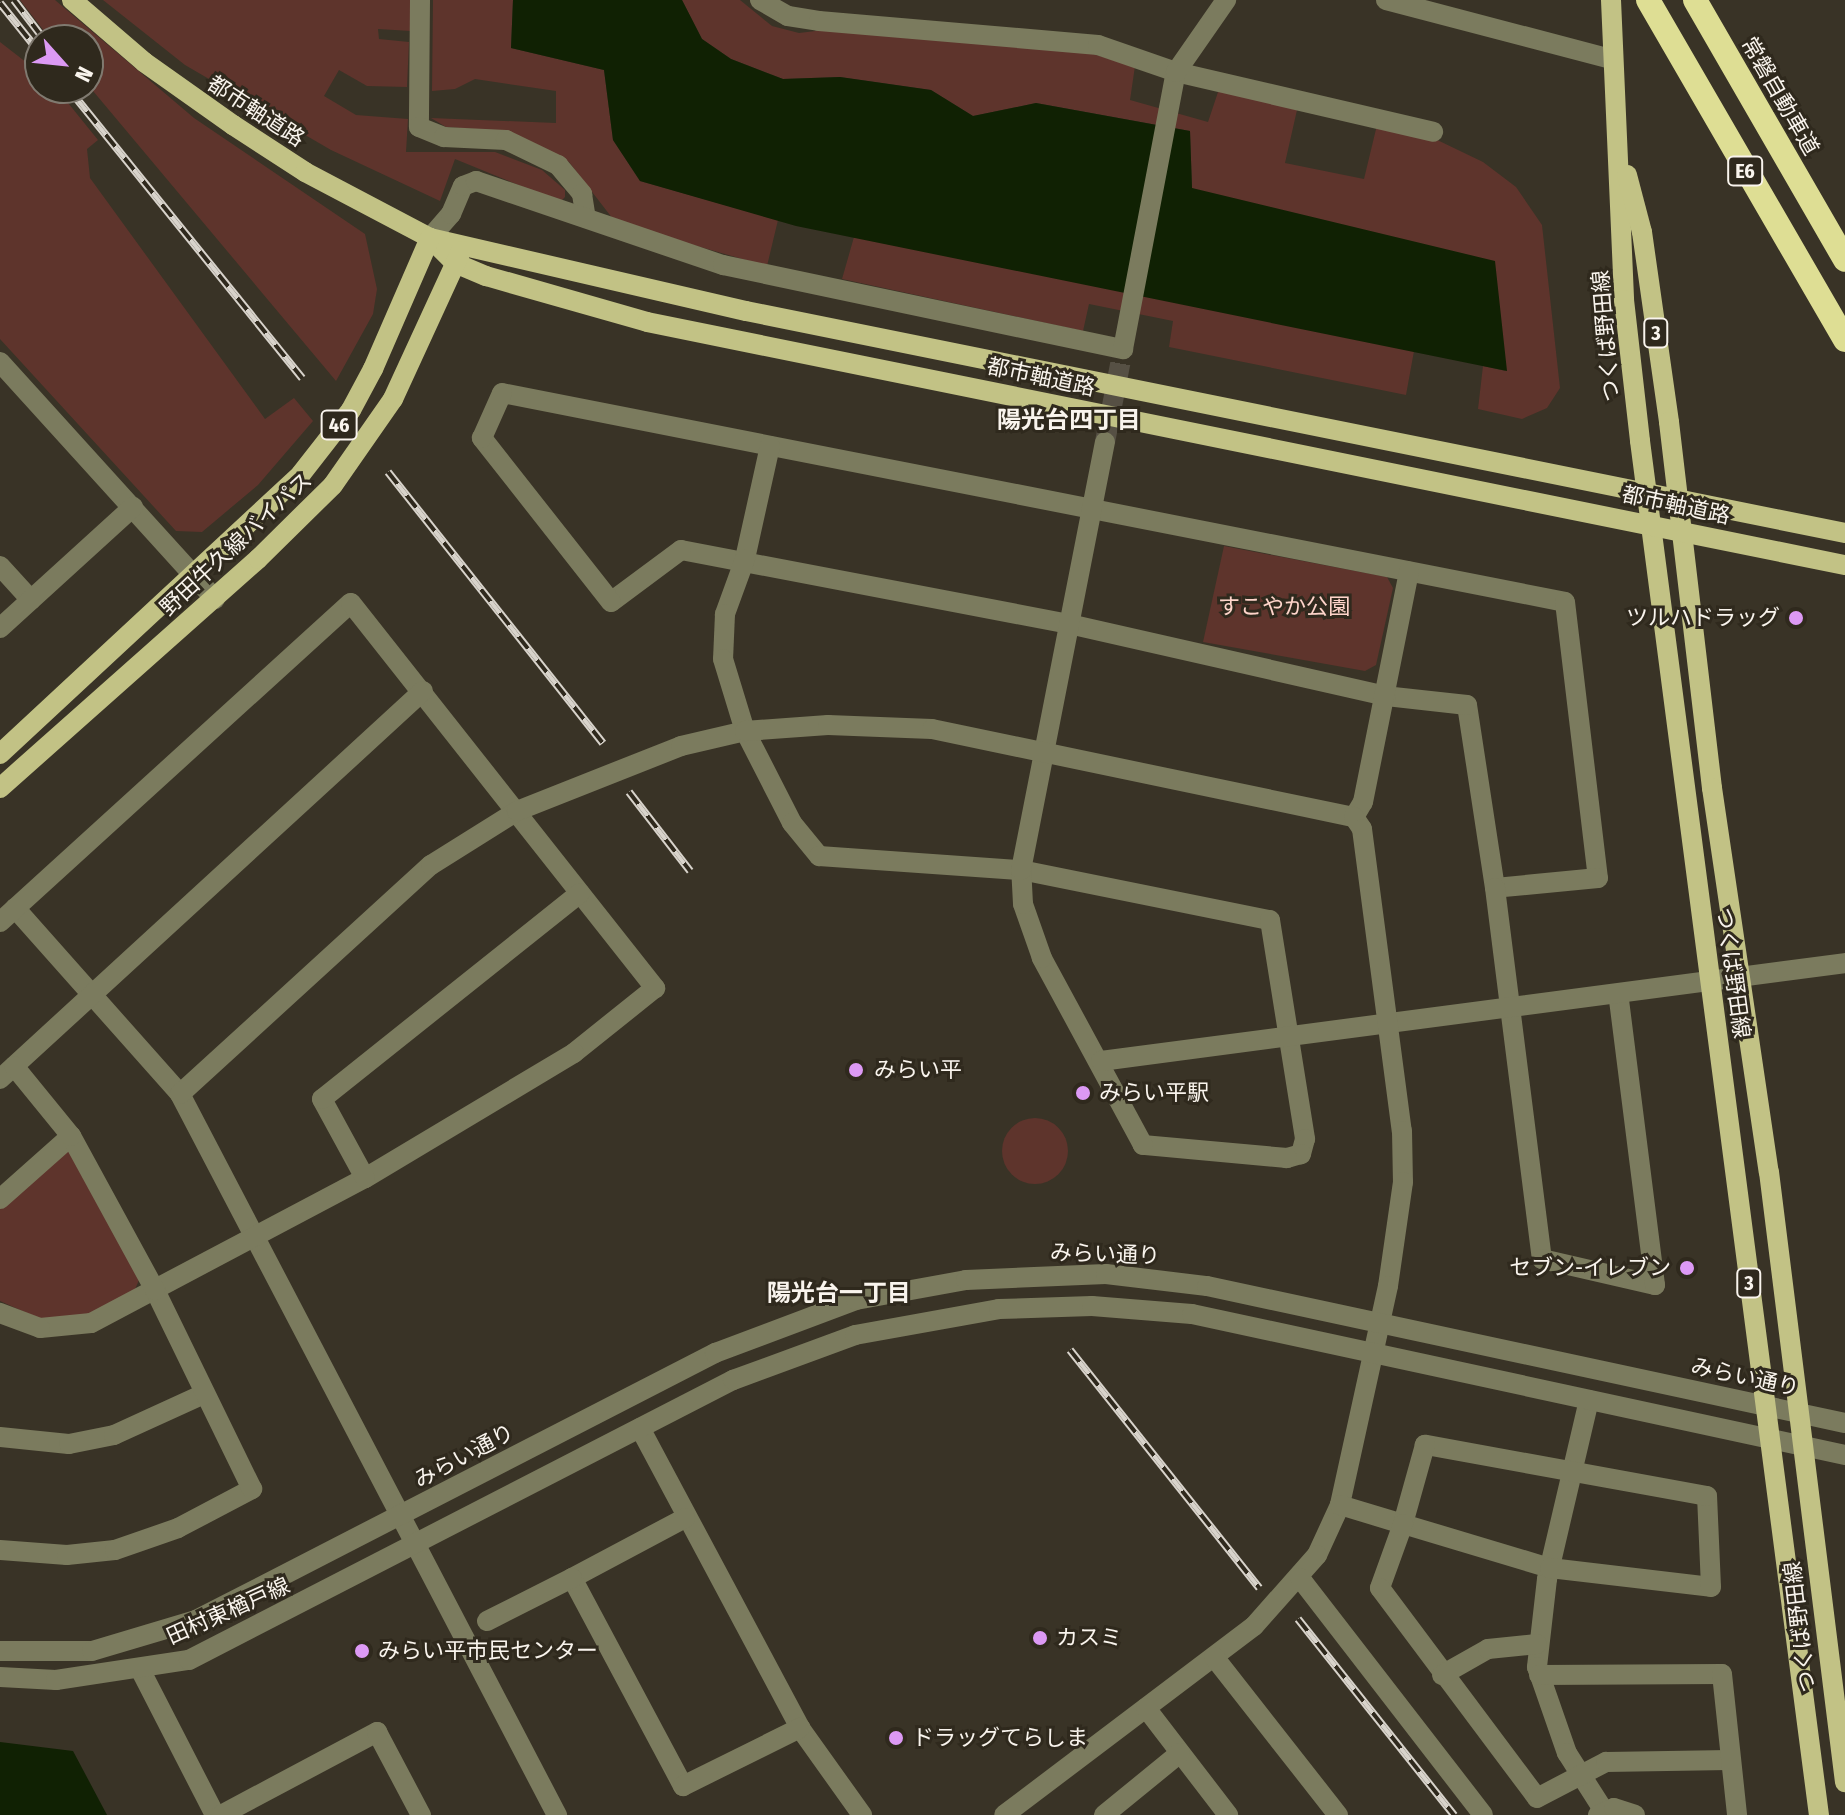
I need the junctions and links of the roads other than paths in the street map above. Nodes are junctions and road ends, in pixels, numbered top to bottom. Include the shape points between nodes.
1 (72, 0) edge
2 (420, 0) edge
3 (760, 0) edge
4 (1226, 0) edge
5 (1386, 0) edge
6 (1611, 0) edge
7 (1648, 0) edge
8 (1695, 0) edge
9 (1611, 59) junction
10 (1175, 78) junction
11 (1433, 132) dead end
12 (1617, 136) junction
13 (586, 218) junction
14 (430, 238) junction
15 (460, 253) junction
16 (1845, 260) edge
17 (1845, 340) edge
18 (0, 362) edge
19 (1105, 442) tunnel mouth
20 (770, 446) junction
21 (1647, 494) junction
22 (1680, 500) junction
23 (133, 507) junction
24 (1651, 525) junction
25 (1683, 531) junction
26 (1845, 533) edge
27 (745, 559) junction
28 (1845, 565) edge
29 (0, 566) edge
30 (1409, 572) junction
31 (194, 575) junction
32 (215, 599) junction
33 (31, 600) junction
34 (1069, 624) junction
35 (0, 628) edge
36 (423, 691) junction
37 (1386, 696) junction
38 (745, 731) junction
39 (1045, 751) junction
40 (0, 754) edge
41 (0, 788) edge
42 (517, 811) junction
43 (1354, 817) junction
44 (1021, 870) junction
45 (1495, 888) junction
46 (580, 893) junction
47 (8, 915) edge
48 (1845, 963) edge
49 (1742, 979) junction
50 (1711, 982) junction
51 (1618, 994) junction
52 (93, 996) junction
53 (1508, 1006) junction
54 (1387, 1020) junction
55 (1290, 1034) junction
56 (1101, 1061) junction
57 (7, 1072) edge
58 (180, 1094) junction
59 (71, 1136) junction
60 (365, 1178) junction
61 (0, 1199) edge
62 (258, 1236) junction
63 (155, 1290) junction
64 (0, 1313) edge
65 (1380, 1323) junction
66 (1373, 1354) junction
67 (204, 1394) junction
68 (1589, 1400) junction
69 (1764, 1405) junction
70 (1798, 1413) junction
71 (1845, 1423) edge
72 (640, 1428) junction
73 (0, 1437) edge
74 (1769, 1439) junction
75 (1802, 1446) junction
76 (1845, 1455) edge
77 (1572, 1474) junction
78 (1340, 1505) junction
79 (401, 1517) junction
80 (685, 1518) junction
81 (1403, 1524) junction
82 (415, 1546) junction
83 (0, 1550) edge
84 (1550, 1568) junction
85 (572, 1578) junction
86 (1300, 1578) junction
87 (487, 1621) dead end
88 (1537, 1644) junction
89 (0, 1651) edge
90 (1214, 1657) junction
91 (141, 1671) junction
92 (1442, 1675) junction
93 (1539, 1675) junction
94 (0, 1677) edge
95 (1146, 1708) junction
96 (800, 1728) junction
97 (1180, 1753) junction
98 (1729, 1760) junction
99 (1579, 1772) junction
100 (1845, 1782) edge
101 (1601, 1813) edge
102 (1108, 1814) edge
103 (215, 1815) edge
104 (221, 1815) edge
105 (421, 1815) edge
106 (557, 1815) edge
107 (862, 1815) edge
108 (1004, 1815) edge
109 (1228, 1815) edge
110 (1338, 1815) edge
111 (1483, 1815) edge
112 (1635, 1815) edge
113 (1737, 1815) edge
114 (1819, 1815) edge

1 - 14 main road, 都市軸道路 via 144,62 305,172
2 - 13 street via 419,119 428,134 506,140 558,165 582,194
3 - 10 street via 788,16 819,21 1098,45
4 - 10 street
5 - 9 street
6 - 9 main road, つくば野田線 / 3
7 - 17 highway, E6
8 - 16 highway, 常磐自動車道 / E6
9 - 12 main road, つくば野田線 / 3
10 - 11 street
10 - 13 street via 1123,349 723,265
12 - 21 main road, つくば野田線 / 3 via 1624,300
12 - 22 main road, つくば野田線 / 3 via 1642,232
13 - 14 street via 469,181
14 - 15 main road, 都市軸道路
14 - 31 main road, 野田牛久線バイパス / 46 via 351,410 301,474
15 - 21 main road, 都市軸道路
15 - 24 main road, 都市軸道路 via 558,300 647,322
15 - 32 main road, 野田牛久線バイパス / 46 via 373,433 318,503
18 - 23 street
19 - 34 street
20 - 27 street
20 - 27 street via 502,393 482,438 611,602 681,550
20 - 30 street
21 - 22 main road, 都市軸道路
21 - 24 main road, つくば野田線 / 3
22 - 25 main road, つくば野田線 / 3
22 - 26 main road, 都市軸道路
23 - 31 street
23 - 33 street
24 - 25 main road, 都市軸道路
24 - 50 main road, つくば野田線 / 3
25 - 28 main road, 都市軸道路
25 - 49 main road, つくば野田線 / 3 via 1712,788
27 - 34 street
27 - 38 street via 725,614 723,659
29 - 33 street
30 - 37 street
30 - 45 street via 1565,602 1598,878
31 - 32 street
31 - 40 main road, 野田牛久線バイパス / 46
32 - 41 main road, 野田牛久線バイパス / 46
33 - 35 street
34 - 37 street
34 - 39 street
36 - 42 street
36 - 47 street via 351,603
36 - 52 street
37 - 43 street via 1363,802
37 - 45 street via 1467,705
38 - 39 street via 883,725
38 - 42 street via 651,754
38 - 44 street via 769,786 819,856
39 - 43 street
39 - 44 street
42 - 46 street
42 - 58 street via 431,865
43 - 54 street via 1362,829
44 - 55 street via 1270,920
44 - 56 street via 1023,904 1042,958
45 - 53 street
46 - 60 street via 322,1099
46 - 60 street via 655,988 574,1053
47 - 52 street
48 - 49 street
49 - 50 street
49 - 70 main road, つくば野田線 / 3
50 - 51 street
50 - 69 main road, つくば野田線 / 3
51 - 53 street
51 - 53 street via 1655,1285 1542,1259
52 - 57 street
52 - 58 street
53 - 54 street
54 - 55 street
54 - 65 street via 1402,1131 1403,1182
55 - 56 street
55 - 56 street via 1305,1139 1301,1154 1287,1158 1143,1145
57 - 59 street
58 - 62 street
59 - 61 street
59 - 63 street
60 - 62 street
62 - 63 street
62 - 79 street
63 - 64 street via 91,1323 65,1327 40,1328
63 - 67 street
65 - 66 street
65 - 69 street, みらい通り
65 - 79 street, みらい通り via 1207,1286 1106,1274 966,1280 896,1292 809,1315 715,1353
66 - 68 street
66 - 72 street via 1192,1314 1092,1306 999,1309 885,1328 816,1348 733,1380
66 - 78 street
67 - 73 street via 114,1435 69,1444
67 - 83 street via 252,1489 178,1528 115,1550 67,1555
68 - 74 street
68 - 77 street
69 - 70 street, みらい通り
69 - 74 main road, つくば野田線 / 3
70 - 71 street, みらい通り
70 - 75 main road, つくば野田線 / 3
72 - 80 street
72 - 82 street
74 - 75 street
74 - 114 main road, つくば野田線 / 3
75 - 76 street
75 - 100 main road, つくば野田線 / 3
77 - 81 street via 1425,1445
77 - 84 street
77 - 84 street via 1707,1496 1711,1587
78 - 81 street
78 - 86 street
79 - 82 street
79 - 89 street, 田村東楢戸線 via 242,1600 144,1639 92,1651
80 - 85 street
80 - 96 street
81 - 84 street
81 - 92 street via 1380,1588
82 - 91 street, 田村東楢戸線 via 246,1635 189,1660
82 - 106 street
84 - 88 street
85 - 87 street
85 - 96 street via 683,1786
86 - 90 street via 1254,1626
86 - 111 street
88 - 92 street via 1488,1649
88 - 93 street
90 - 95 street
90 - 110 street
91 - 94 street, 田村東楢戸線 via 56,1680
91 - 103 street
92 - 99 street via 1537,1798
93 - 98 street via 1722,1674
93 - 99 street
95 - 97 street
95 - 108 street
96 - 107 street
97 - 102 street
97 - 109 street
98 - 99 street via 1606,1762
98 - 113 street
99 - 101 street
101 - 112 street via 1624,1809
104 - 105 street via 377,1732

